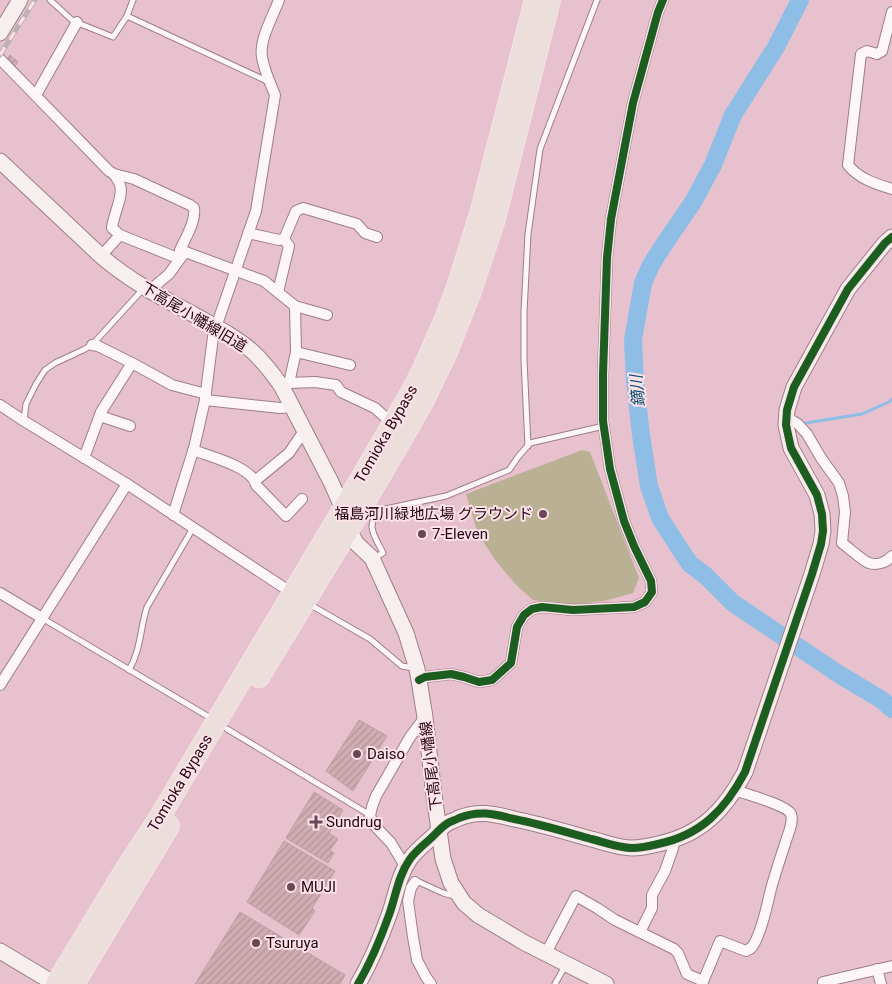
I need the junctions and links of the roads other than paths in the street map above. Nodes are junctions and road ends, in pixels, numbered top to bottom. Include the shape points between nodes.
1 (20, 0) edge
2 (50, 0) edge
3 (133, 0) edge
4 (279, 0) edge
5 (535, 0) edge
6 (550, 0) edge
7 (597, 0) edge
8 (664, 0) edge
9 (892, 12) edge
10 (127, 16) junction
11 (77, 22) junction
12 (0, 32) edge
13 (0, 59) edge
14 (270, 82) junction
15 (36, 95) junction
16 (0, 161) edge
17 (114, 174) junction
18 (892, 189) edge
19 (248, 233) junction
20 (120, 235) junction
21 (377, 237) dead end
22 (892, 237) edge
23 (284, 239) junction
24 (185, 252) junction
25 (101, 256) junction
26 (236, 270) junction
27 (148, 288) junction
28 (278, 292) junction
29 (294, 306) junction
30 (327, 315) dead end
31 (216, 327) junction
32 (92, 345) junction
33 (296, 352) junction
34 (132, 363) junction
35 (350, 365) dead end
36 (286, 385) junction
37 (206, 397) junction
38 (0, 405) edge
39 (292, 407) junction
40 (100, 416) junction
41 (786, 417) junction
42 (24, 421) junction
43 (393, 424) junction
44 (130, 426) dead end
45 (604, 426) junction
46 (304, 431) junction
47 (528, 446) junction
48 (193, 450) junction
49 (84, 458) junction
50 (256, 481) junction
51 (126, 484) junction
52 (302, 499) dead end
53 (343, 509) junction
54 (173, 515) junction
55 (193, 528) junction
56 (349, 529) junction
57 (892, 556) edge
58 (372, 558) junction
59 (0, 593) edge
60 (298, 597) junction
61 (42, 618) junction
62 (129, 670) junction
63 (418, 674) junction
64 (0, 686) edge
65 (425, 717) junction
66 (222, 725) junction
67 (735, 790) junction
68 (370, 815) junction
69 (439, 831) junction
70 (674, 841) junction
71 (405, 866) junction
72 (415, 882) joint
73 (459, 896) junction
74 (393, 901) junction
75 (409, 907) junction
76 (640, 932) junction
77 (0, 951) edge
78 (546, 954) junction
79 (566, 964) junction
80 (892, 966) edge
81 (878, 969) junction
82 (702, 983) edge
83 (823, 983) edge
84 (56, 984) edge
85 (74, 984) edge
86 (358, 984) edge
87 (431, 984) edge
88 (555, 984) edge
89 (606, 984) edge
90 (881, 984) edge

1 - 12 street
2 - 11 lane
3 - 10 lane
4 - 14 street via 263,40 262,57
5 - 43 highway, Tomioka Bypass via 480,214 456,290 425,363
6 - 56 highway, Tomioka Bypass via 494,219 470,294 420,407
7 - 47 lane via 540,149 528,234 524,312
8 - 45 street via 634,103 611,219 603,374
9 - 18 street via 882,51 861,54 848,165 864,178
10 - 11 lane via 113,37
10 - 14 lane
11 - 15 street
13 - 15 street
14 - 19 street via 275,95 256,211
15 - 17 street
16 - 25 street, 下高尾小幡線旧道
17 - 20 street via 122,192 112,228
17 - 24 street via 134,179 194,208 194,219 180,250
19 - 23 street
19 - 26 street
20 - 24 street via 175,257
20 - 25 street
21 - 23 street via 365,233 357,224 304,208 296,211
22 - 41 street via 848,289 794,387
23 - 28 street via 289,246
24 - 26 street
24 - 27 street via 169,274
25 - 27 street, 下高尾小幡線旧道
26 - 28 street via 264,281
26 - 31 street
27 - 31 street, 下高尾小幡線旧道
27 - 32 lane
28 - 29 street
29 - 30 street
29 - 33 street
31 - 36 street, 下高尾小幡線旧道 via 251,350
31 - 37 street
32 - 34 street
32 - 42 lane via 45,370 26,404
33 - 35 street
33 - 36 street
34 - 37 street via 172,385
34 - 40 street
36 - 39 street, 下高尾小幡線旧道
36 - 43 street via 315,382 336,385 341,392 375,408
37 - 39 street
37 - 48 street
38 - 42 street
39 - 46 street, 下高尾小幡線旧道
40 - 44 street
40 - 49 street
41 - 57 street via 807,434 839,483 845,512 842,543 869,563 877,564
41 - 67 street via 791,448 816,495 823,531 745,772
42 - 49 street
43 - 53 highway, Tomioka Bypass
45 - 47 lane
45 - 63 street via 610,469 624,522 651,581 652,592 645,602 634,607 532,609 524,615 518,627 511,663 492,680 479,682 452,674 425,677
46 - 50 street via 289,454
46 - 53 street, 下高尾小幡線旧道
47 - 58 lane via 509,470 455,494 381,510 372,523 383,553
48 - 50 street via 242,469
48 - 54 street
49 - 51 street
50 - 52 street via 256,485 286,516
51 - 54 street
51 - 61 street
53 - 56 street, 下高尾小幡線
53 - 60 highway, Tomioka Bypass
54 - 55 street
55 - 60 street
55 - 62 lane via 147,607 139,645
56 - 58 street, 下高尾小幡線 via 356,543
56 - 60 highway, Tomioka Bypass
58 - 63 street, 下高尾小幡線 via 406,633
59 - 61 street
60 - 63 lane via 370,639 402,666
60 - 66 highway, Tomioka Bypass
61 - 62 lane
61 - 64 street
62 - 66 lane
63 - 65 street, 下高尾小幡線
65 - 68 street via 376,796
65 - 69 street, 下高尾小幡線
66 - 68 lane
66 - 84 highway, Tomioka Bypass via 122,875
66 - 85 highway, Tomioka Bypass
67 - 70 street via 700,828
67 - 82 street via 788,810 790,827 755,943 746,951 720,941
68 - 71 street via 372,824
69 - 70 street via 449,822 479,813 541,824 618,846 632,848
69 - 71 street via 418,849
69 - 73 street, 下高尾小幡線 via 446,872
70 - 76 street via 665,871 652,895 652,908
71 - 74 street
72 - 73 lane
72 - 75 street
73 - 78 street, 下高尾小幡線 via 478,914
74 - 75 street
74 - 86 street via 370,964
75 - 87 street via 417,960
76 - 78 street via 576,896
76 - 82 street via 674,949 687,974
77 - 84 street
78 - 79 street, 下高尾小幡線
79 - 88 lane
79 - 89 street, 下高尾小幡線
80 - 81 street
81 - 83 street
81 - 90 street

